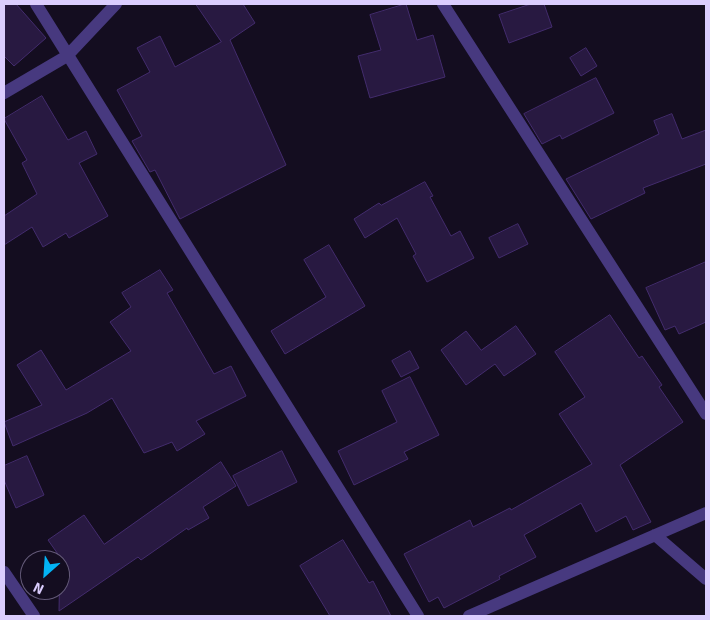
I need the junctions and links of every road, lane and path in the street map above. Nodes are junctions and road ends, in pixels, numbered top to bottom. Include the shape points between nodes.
1 (36, 4) edge
2 (116, 4) edge
3 (442, 4) edge
4 (67, 56) junction
5 (4, 93) edge
6 (706, 414) edge
7 (706, 513) edge
8 (656, 536) junction
9 (4, 572) edge
10 (706, 579) edge
11 (34, 616) edge
12 (418, 616) edge
13 (469, 616) edge

1 - 4 street
2 - 4 street
3 - 6 street
4 - 5 street
4 - 12 street
7 - 8 street
8 - 10 street
8 - 13 street
9 - 11 street

